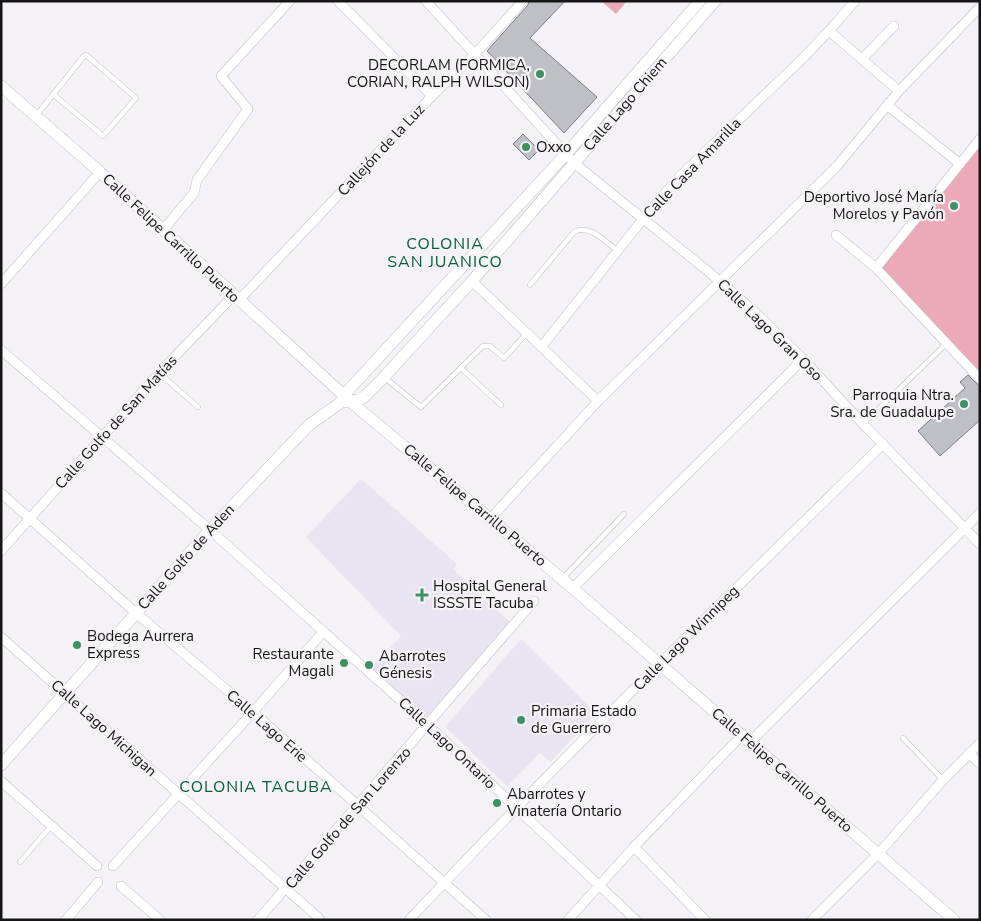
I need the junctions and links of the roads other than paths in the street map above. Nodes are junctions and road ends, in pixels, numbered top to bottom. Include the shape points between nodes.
1 (290, 1) edge
2 (338, 1) edge
3 (426, 1) edge
4 (523, 1) edge
5 (700, 1) edge
6 (715, 1) edge
7 (855, 1) edge
8 (980, 7) edge
9 (894, 26) dead end
10 (829, 31) junction
11 (475, 54) junction
12 (862, 59) junction
13 (1, 86) edge
14 (899, 91) junction
15 (53, 94) junction
16 (432, 96) junction
17 (888, 106) junction
18 (36, 116) junction
19 (980, 140) edge
20 (570, 159) junction
21 (960, 164) junction
22 (100, 172) junction
23 (643, 219) junction
24 (164, 230) junction
25 (836, 235) dead end
26 (618, 251) junction
27 (876, 268) junction
28 (472, 281) junction
29 (720, 281) junction
30 (1, 284) edge
31 (530, 285) dead end
32 (236, 298) junction
33 (528, 333) junction
34 (946, 344) junction
35 (542, 346) junction
36 (1, 350) edge
37 (803, 359) junction
38 (461, 368) junction
39 (159, 373) junction
40 (384, 377) junction
41 (980, 379) edge
42 (345, 400) junction
43 (598, 401) junction
44 (501, 405) dead end
45 (198, 407) dead end
46 (863, 424) junction
47 (102, 437) junction
48 (882, 444) junction
49 (1, 493) edge
50 (980, 512) edge
51 (624, 514) dead end
52 (30, 518) junction
53 (491, 518) junction
54 (964, 528) junction
55 (210, 530) junction
56 (980, 544) edge
57 (1, 551) edge
58 (562, 579) junction
59 (572, 588) junction
60 (534, 601) dead end
61 (136, 614) junction
62 (323, 632) junction
63 (1, 637) edge
64 (659, 664) junction
65 (65, 693) junction
66 (252, 712) junction
67 (428, 725) junction
68 (746, 738) junction
69 (903, 738) dead end
70 (980, 743) edge
71 (969, 753) junction
72 (980, 764) edge
73 (1, 765) edge
74 (1, 780) edge
75 (943, 780) junction
76 (178, 794) junction
77 (358, 806) junction
78 (516, 808) junction
79 (51, 826) junction
80 (634, 847) junction
81 (879, 853) junction
82 (20, 862) dead end
83 (97, 866) dead end
84 (113, 866) dead end
85 (98, 882) dead end
86 (444, 882) junction
87 (599, 884) junction
88 (121, 886) dead end
89 (286, 888) junction
90 (319, 918) dead end
91 (66, 920) edge
92 (160, 920) edge
93 (258, 920) edge
94 (409, 920) edge
95 (486, 920) edge
96 (568, 920) edge
97 (636, 920) edge
98 (705, 920) edge
99 (812, 920) edge
100 (954, 920) edge

1 - 24 street via 221,76 248,108 197,180 194,193
2 - 16 street
3 - 11 street, Calle Lago Gran Oso
4 - 11 street, Callejón de la Luz
5 - 20 street, Calle Lago Chiem
6 - 20 street, Calle Lago Chiem
7 - 10 street, Calle Casa Amarilla
8 - 14 street
9 - 12 street
10 - 12 street
10 - 23 street, Calle Casa Amarilla via 680,176
11 - 16 street, Callejón de la Luz
11 - 20 street, Calle Lago Gran Oso
12 - 14 street
13 - 18 street, Calle Felipe Carrillo Puerto
14 - 17 street
15 - 15 lane via 103,136 136,98 86,55
15 - 18 lane
16 - 32 street, Callejón de la Luz
17 - 21 street
17 - 29 street via 837,166
18 - 22 street, Calle Felipe Carrillo Puerto
19 - 21 street
20 - 23 street, Calle Lago Gran Oso
20 - 28 street, Calle Lago Chiem
20 - 42 street, Calle Lago Chiem
21 - 27 street
22 - 24 street, Calle Felipe Carrillo Puerto
22 - 30 street
23 - 26 street, Calle Casa Amarilla
23 - 29 street, Calle Lago Gran Oso
24 - 32 street, Calle Felipe Carrillo Puerto
25 - 27 street
26 - 31 lane via 589,230 578,229
26 - 35 street, Calle Casa Amarilla
27 - 34 street
28 - 33 street
28 - 40 street, Calle Lago Chiem
29 - 37 street, Calle Lago Gran Oso
29 - 43 street
32 - 39 street, Calle Golfo de San Matías
32 - 42 street, Calle Felipe Carrillo Puerto
33 - 35 street
33 - 38 lane via 504,358 487,345
34 - 41 street
34 - 46 lane
35 - 43 street
36 - 47 street, Calle Lago Ontario
37 - 46 street, Calle Lago Gran Oso
37 - 59 street
38 - 40 lane via 421,407
38 - 44 lane
39 - 45 lane
39 - 47 street, Calle Golfo de San Matías
40 - 42 street, Calle Lago Chiem via 364,397
42 - 53 street, Calle Felipe Carrillo Puerto
42 - 55 street, Calle Golfo de Aden via 309,426
43 - 53 street
46 - 48 street, Calle Lago Gran Oso
47 - 52 street, Calle Golfo de San Matías
47 - 55 street, Calle Lago Ontario
48 - 54 street, Calle Lago Gran Oso
48 - 64 street, Calle Lago Winnipeg
49 - 52 street, Calle Lago Erie
50 - 54 street
51 - 58 lane
52 - 57 street, Calle Golfo de San Matías
52 - 61 street, Calle Lago Erie
53 - 58 street, Calle Felipe Carrillo Puerto
54 - 56 street, Calle Lago Gran Oso
54 - 68 street
55 - 61 street, Calle Golfo de Aden
55 - 62 street, Calle Lago Ontario
58 - 59 street, Calle Felipe Carrillo Puerto
59 - 64 street, Calle Felipe Carrillo Puerto
60 - 67 street, Calle Golfo de San Lorenzo
61 - 65 street, Calle Golfo de Aden
61 - 66 street, Calle Lago Erie
62 - 66 street
62 - 67 street, Calle Lago Ontario
63 - 65 street, Calle Lago Michigan
64 - 68 street, Calle Felipe Carrillo Puerto
64 - 78 street, Calle Lago Winnipeg
65 - 73 street, Calle Golfo de Aden
65 - 76 street, Calle Lago Michigan
66 - 76 street
66 - 77 street, Calle Lago Erie
67 - 77 street, Calle Golfo de San Lorenzo
67 - 78 street, Calle Lago Ontario
68 - 80 street
68 - 81 street, Calle Felipe Carrillo Puerto
69 - 75 lane
70 - 71 street
71 - 72 street
71 - 75 street
74 - 79 street
75 - 81 street
76 - 84 street
76 - 89 street, Calle Lago Michigan
77 - 86 street, Calle Lago Erie
77 - 89 street, Calle Golfo de San Lorenzo
78 - 86 street, Calle Lago Winnipeg
78 - 87 street, Calle Lago Ontario
79 - 82 lane
79 - 83 street
80 - 87 street
80 - 98 street
81 - 99 street
81 - 100 street, Calle Felipe Carrillo Puerto
85 - 91 street
86 - 94 street, Calle Lago Winnipeg
86 - 95 street, Calle Lago Erie
87 - 96 street
87 - 97 street, Calle Lago Ontario
88 - 92 street
89 - 90 street, Calle Lago Michigan
89 - 93 street, Calle Golfo de San Lorenzo

